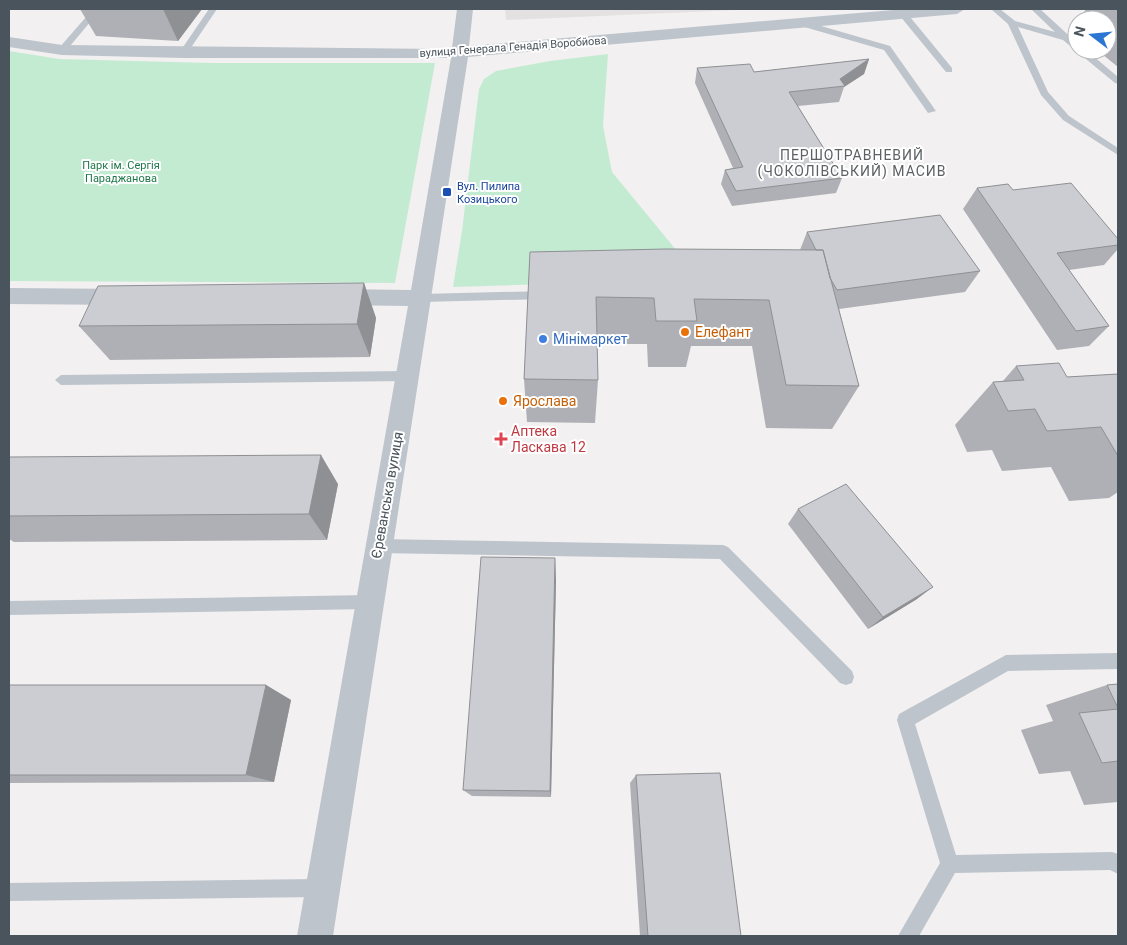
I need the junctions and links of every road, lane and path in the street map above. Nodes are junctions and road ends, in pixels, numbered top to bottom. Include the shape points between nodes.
1 (97, 9) edge
2 (213, 9) edge
3 (465, 9) edge
4 (956, 9) edge
5 (995, 9) edge
6 (1035, 9) edge
7 (939, 10) edge
8 (903, 14) junction
9 (797, 22) junction
10 (1012, 23) junction
11 (1066, 38) joint
12 (9, 42) edge
13 (62, 50) junction
14 (183, 53) junction
15 (460, 53) junction
16 (1092, 60) edge
17 (949, 70) dead end
18 (1118, 81) edge
19 (931, 111) dead end
20 (1118, 152) edge
21 (559, 294) edge
22 (9, 296) edge
23 (148, 297) edge
24 (317, 297) edge
25 (421, 298) junction
26 (407, 376) junction
27 (62, 380) dead end
28 (378, 546) junction
29 (369, 602) junction
30 (9, 608) edge
31 (1118, 661) edge
32 (846, 677) dead end
33 (950, 864) junction
34 (1118, 865) edge
35 (322, 888) junction
36 (9, 892) edge
37 (315, 936) edge
38 (908, 936) edge

1 - 13 lane
2 - 14 lane
3 - 15 street, Єреванська вулиця
4 - 7 street, вулиця Генерала Генадія Воробйова
5 - 10 lane
6 - 11 lane
7 - 8 street, вулиця Генерала Генадія Воробйова
8 - 9 street, вулиця Генерала Генадія Воробйова
8 - 17 lane
9 - 15 street, вулиця Генерала Генадія Воробйова
9 - 19 lane via 887,48
10 - 11 lane
10 - 20 lane via 1044,93 1066,118
12 - 13 street, вулиця Генерала Генадія Воробйова
13 - 14 street, вулиця Генерала Генадія Воробйова
14 - 15 street, вулиця Генерала Генадія Воробйова
15 - 25 street, Єреванська вулиця
16 - 18 lane
21 - 25 lane
22 - 23 street
24 - 25 street
25 - 26 street, Єреванська вулиця
26 - 27 lane
26 - 28 street, Єреванська вулиця
28 - 29 street, Єреванська вулиця
28 - 32 lane via 723,552
29 - 30 lane
29 - 35 street, Єреванська вулиця
31 - 33 lane via 1006,663 905,720
33 - 34 lane via 1112,861
33 - 38 lane
35 - 36 lane
35 - 37 street, Єреванська вулиця

